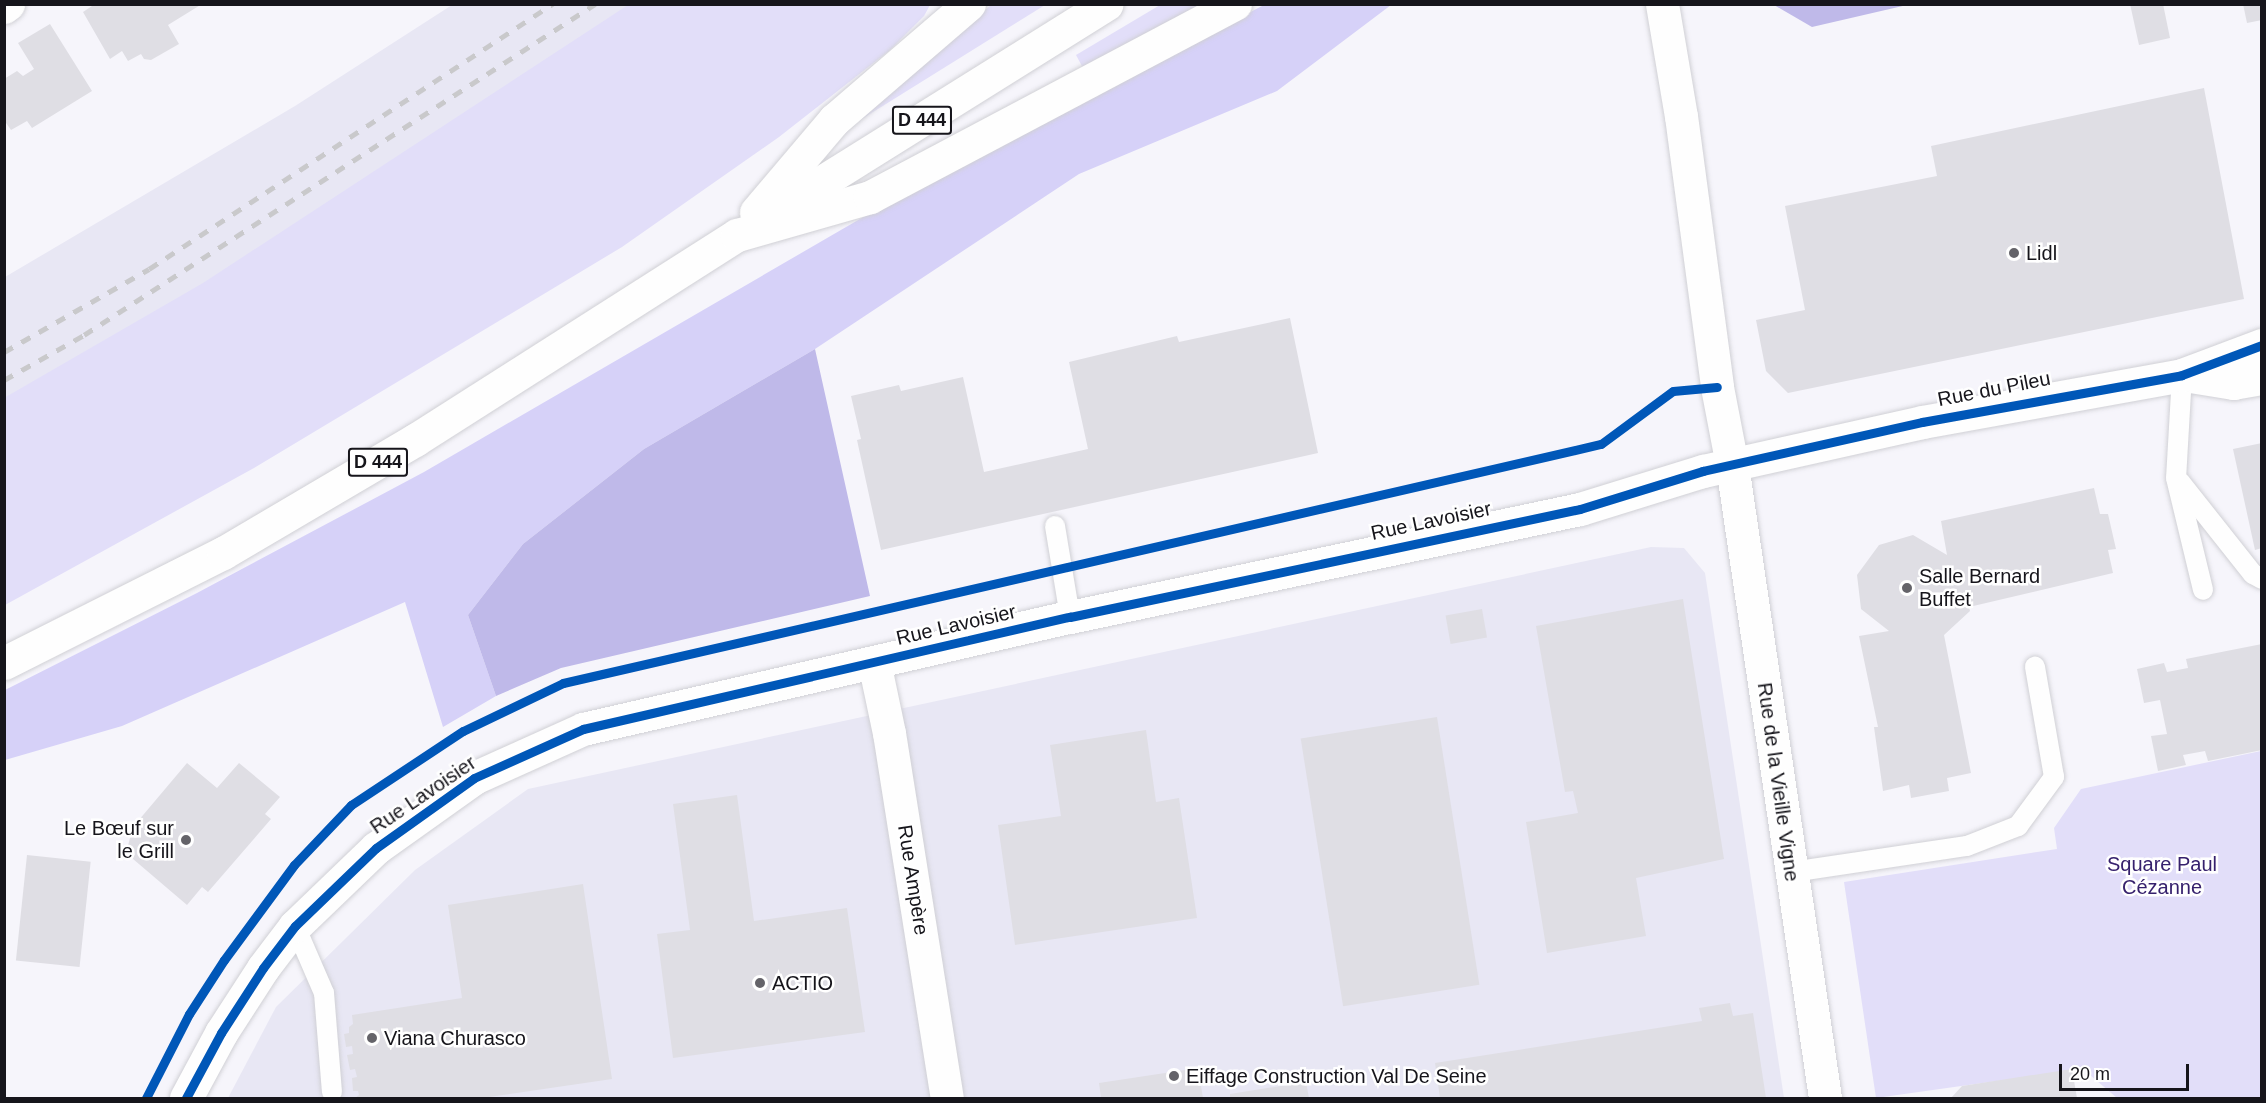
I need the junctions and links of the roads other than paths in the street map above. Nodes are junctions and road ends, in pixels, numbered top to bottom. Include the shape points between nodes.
1 (8, 4) edge
2 (969, 4) edge
3 (1107, 4) edge
4 (1235, 4) edge
5 (1662, 4) edge
6 (4, 7) edge
7 (737, 235) junction
8 (2262, 345) edge
9 (2182, 375) junction
10 (2262, 378) edge
11 (1732, 465) junction
12 (2176, 478) junction
13 (1055, 526) dead end
14 (2262, 579) edge
15 (2203, 590) dead end
16 (1070, 617) junction
17 (874, 662) junction
18 (4, 663) edge
19 (2035, 667) dead end
20 (1792, 872) junction
21 (295, 926) junction
22 (332, 1092) dead end
23 (186, 1098) edge
24 (947, 1098) edge
25 (1825, 1098) edge

1 - 6 street
2 - 7 street via 834,120
3 - 7 street, D 444
4 - 7 street via 870,197
5 - 11 street, Rue de la Vieille Vigne via 1717,387
7 - 18 street, D 444 via 415,440 233,547
8 - 9 street, Rue du Pileu
9 - 10 street, Rue du Pileu via 2233,382
9 - 11 street, Rue du Pileu via 1922,422
9 - 12 lane
11 - 16 street, Rue Lavoisier via 1580,509
11 - 20 street, Rue de la Vieille Vigne
12 - 14 lane via 2253,574
12 - 15 lane
13 - 16 lane
16 - 17 street, Rue Lavoisier
17 - 21 street, Rue Lavoisier via 583,729 474,778 376,848
17 - 24 street, Rue Ampère via 889,733
19 - 20 lane via 2054,777 2018,826 1967,846
20 - 25 street, Rue de la Vieille Vigne
21 - 22 lane via 324,993
21 - 23 street, Rue Lavoisier via 221,1033

